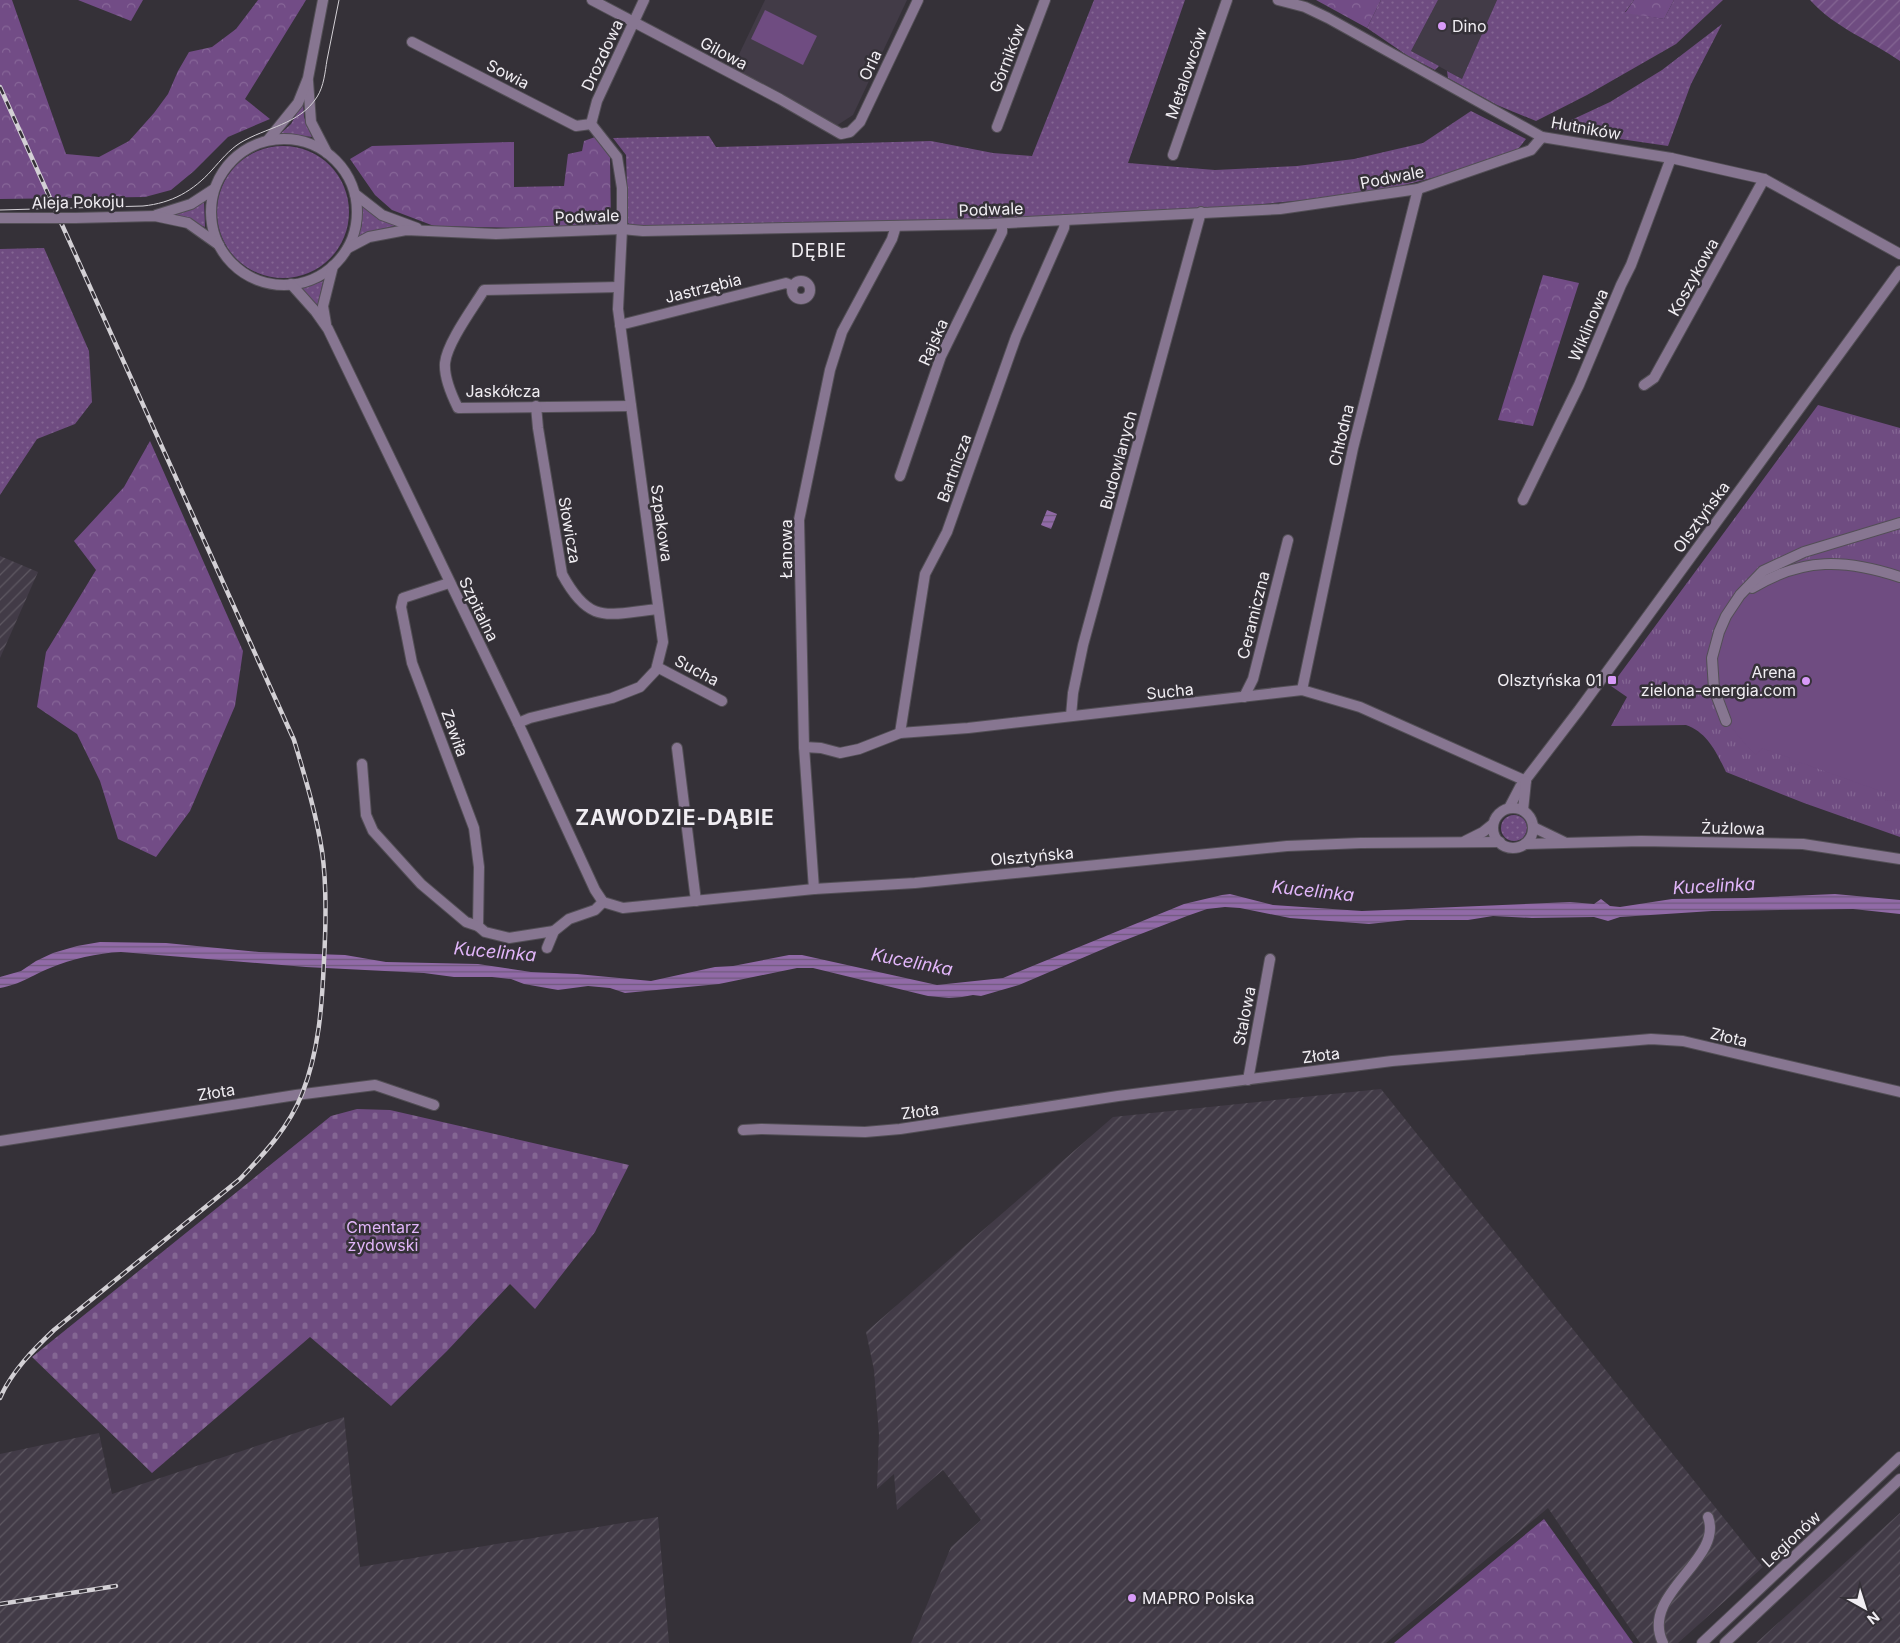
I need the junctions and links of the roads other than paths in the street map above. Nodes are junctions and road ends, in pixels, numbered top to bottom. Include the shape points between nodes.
1 (323, 0) edge
2 (592, 0) edge
3 (644, 0) edge
4 (918, 0) edge
5 (1045, 0) edge
6 (1227, 0) edge
7 (1278, 0) edge
8 (633, 22) junction
9 (412, 42) dead end
10 (308, 78) junction
11 (591, 124) junction
12 (997, 127) dead end
13 (841, 134) joint
14 (1542, 137) junction
15 (268, 140) junction
16 (328, 154) junction
17 (1174, 155) dead end
18 (1671, 158) junction
19 (1764, 179) junction
20 (214, 189) junction
21 (1418, 189) junction
22 (355, 194) junction
23 (1200, 212) junction
24 (156, 216) junction
25 (0, 218) edge
26 (1065, 220) junction
27 (1002, 224) junction
28 (896, 226) junction
29 (622, 229) junction
30 (427, 232) junction
31 (220, 246) junction
32 (348, 248) junction
33 (1900, 254) edge
34 (333, 266) junction
35 (1900, 271) edge
36 (291, 284) junction
37 (793, 286) dead end
38 (619, 287) junction
39 (620, 325) junction
40 (328, 329) junction
41 (1644, 385) dead end
42 (536, 406) junction
43 (631, 406) junction
44 (900, 476) dead end
45 (1523, 500) dead end
46 (1900, 523) edge
47 (1288, 540) dead end
48 (1900, 577) edge
49 (449, 583) junction
50 (1740, 596) junction
51 (658, 609) junction
52 (657, 667) junction
53 (1302, 690) junction
54 (1244, 697) junction
55 (722, 700) dead end
56 (1071, 716) junction
57 (1726, 721) dead end
58 (518, 723) junction
59 (900, 733) junction
60 (677, 748) dead end
61 (804, 748) junction
62 (362, 764) dead end
63 (1526, 781) junction
64 (1509, 808) junction
65 (1524, 810) junction
66 (1493, 824) junction
67 (1533, 827) junction
68 (1464, 841) junction
69 (1500, 842) junction
70 (1565, 842) junction
71 (1524, 844) junction
72 (1900, 859) edge
73 (814, 889) junction
74 (696, 901) junction
75 (603, 902) junction
76 (478, 926) junction
77 (554, 931) junction
78 (547, 948) dead end
79 (1270, 959) dead end
80 (1248, 1080) junction
81 (1900, 1092) edge
82 (434, 1105) dead end
83 (743, 1130) dead end
84 (0, 1142) edge
85 (1900, 1457) edge
86 (1900, 1479) edge
87 (1708, 1517) dead end
88 (1663, 1643) edge
89 (1702, 1643) edge
90 (1726, 1643) edge

1 - 10 street
2 - 8 street, Gilowa
3 - 8 street, Drozdowa
4 - 13 street, Orla via 860,122 850,132
5 - 12 street, Górników
6 - 17 street, Metalowców
7 - 14 street, Hutników via 1305,7 1328,18
8 - 11 street, Drozdowa via 597,101
8 - 13 street, Gilowa
9 - 11 street, Sowia via 576,126
10 - 15 street via 298,103
10 - 16 street via 311,122
11 - 29 street, Szpakowa via 618,157
14 - 18 street, Hutników
14 - 21 street, Podwale via 1531,150
15 - 16 street via 300,141
15 - 20 street via 232,161
16 - 22 street via 344,171
18 - 19 street, Hutników
18 - 45 street, Wiklinowa via 1631,265 1579,385
19 - 33 street, Hutników
19 - 41 street, Koszykowa via 1654,378
20 - 24 street, Aleja Pokoju via 190,204
20 - 31 street via 211,213
21 - 23 street, Podwale via 1280,209
21 - 53 street, Chłodna via 1353,448
22 - 30 street, Podwale via 382,214
22 - 32 street via 357,211
23 - 26 street, Podwale
23 - 56 street, Budowlanych via 1083,645
24 - 25 street, Aleja Pokoju, bridge
24 - 31 street, Aleja Pokoju via 188,223
26 - 27 street, Podwale
26 - 59 street, Bartnicza via 1016,337 947,532 925,574
27 - 28 street, Podwale
27 - 44 street, Rajska via 1002,232 941,356
28 - 29 street, Podwale
28 - 61 street, Łanowa via 892,240 842,332 830,370 799,520
29 - 30 street, Podwale via 496,234
29 - 38 street, Szpakowa
30 - 32 street, Podwale via 406,230 369,237
31 - 36 street via 232,264 254,279 266,284
32 - 34 street
34 - 36 street via 307,282
34 - 40 street, Szpitalna via 323,306
35 - 63 street, Olsztyńska
36 - 40 street, Szpitalna
37 - 39 street, Jastrzębia via 786,283
38 - 39 street, Szpakowa
38 - 42 street, Jaskółcza via 484,290 452,342 445,363 450,393 458,408
39 - 43 street, Szpakowa
40 - 49 street, Szpitalna
42 - 43 street, Jaskółcza
42 - 51 street, Słowicza via 562,574 572,592 590,610 602,614
43 - 51 street, Szpakowa
46 - 50 street via 1804,552 1763,571
47 - 54 street, Ceramiczna via 1253,679
48 - 50 street via 1852,565 1822,563 1764,580
49 - 58 street, Szpitalna
49 - 76 street, Zawiła via 403,598 401,607 412,663 474,828 479,867
50 - 57 street via 1718,632 1712,658 1714,690
51 - 52 street, Szpakowa via 663,642
52 - 55 street, Sucha
52 - 58 street, Szpakowa via 640,687 633,690
53 - 54 street, Sucha
53 - 63 street, Sucha via 1360,707
54 - 56 street, Sucha
56 - 59 street, Sucha
58 - 75 street, Szpitalna
59 - 61 street, Sucha via 840,753
60 - 74 street
61 - 73 street, Łanowa
62 - 76 street via 366,815 373,831 421,884 466,922
63 - 64 street, Olsztyńska
63 - 65 street
64 - 65 street
64 - 66 street via 1500,813
65 - 67 street
66 - 68 street, Olsztyńska
66 - 69 street via 1495,837
67 - 70 street, Żużlowa
67 - 71 street
68 - 69 street, Olsztyńska
68 - 73 street, Olsztyńska via 1287,846 925,882
69 - 71 street via 1512,848
70 - 71 street, Żużlowa
70 - 72 street, Żużlowa via 1803,844
73 - 74 street, Olsztyńska
74 - 75 street, Olsztyńska via 623,908
75 - 77 street via 595,910 569,920
76 - 77 street via 485,932 509,938
77 - 78 street
79 - 80 street, Stalowa
80 - 81 street, Złota via 1392,1061 1651,1039 1683,1041
80 - 83 street, Złota via 900,1129 865,1132
82 - 84 street, Złota via 375,1085
85 - 89 street, Legionów
86 - 90 street, Legionów
87 - 88 street via 1712,1527 1706,1544 1664,1602 1658,1629

